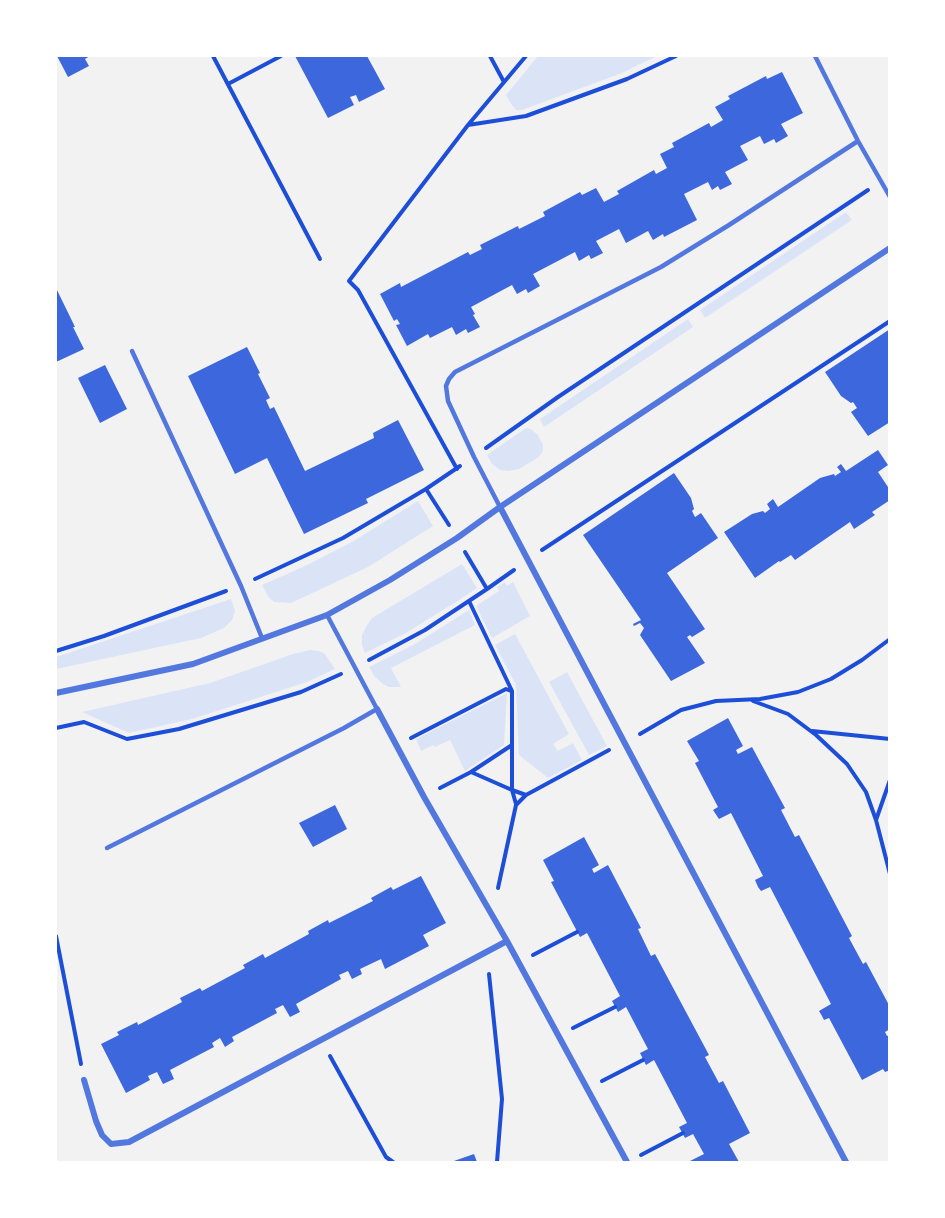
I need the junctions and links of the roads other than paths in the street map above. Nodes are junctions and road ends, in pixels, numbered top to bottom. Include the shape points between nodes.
1 (815, 56) edge
2 (858, 141) junction
3 (890, 197) edge
4 (890, 248) edge
5 (132, 351) dead end
6 (500, 507) junction
7 (327, 615) junction
8 (262, 638) junction
9 (56, 693) edge
10 (377, 710) junction
11 (107, 849) dead end
12 (507, 941) junction
13 (84, 1080) road end
14 (627, 1162) edge
15 (846, 1162) edge

1 - 2 lane
2 - 3 lane
2 - 6 lane via 661,267 449,379 448,401
4 - 6 street
5 - 8 lane
6 - 7 street via 390,580
6 - 15 street
7 - 8 street
7 - 10 lane
8 - 9 street via 194,664
10 - 11 lane
10 - 12 street
12 - 13 street via 129,1142 111,1144 102,1135
12 - 14 street

